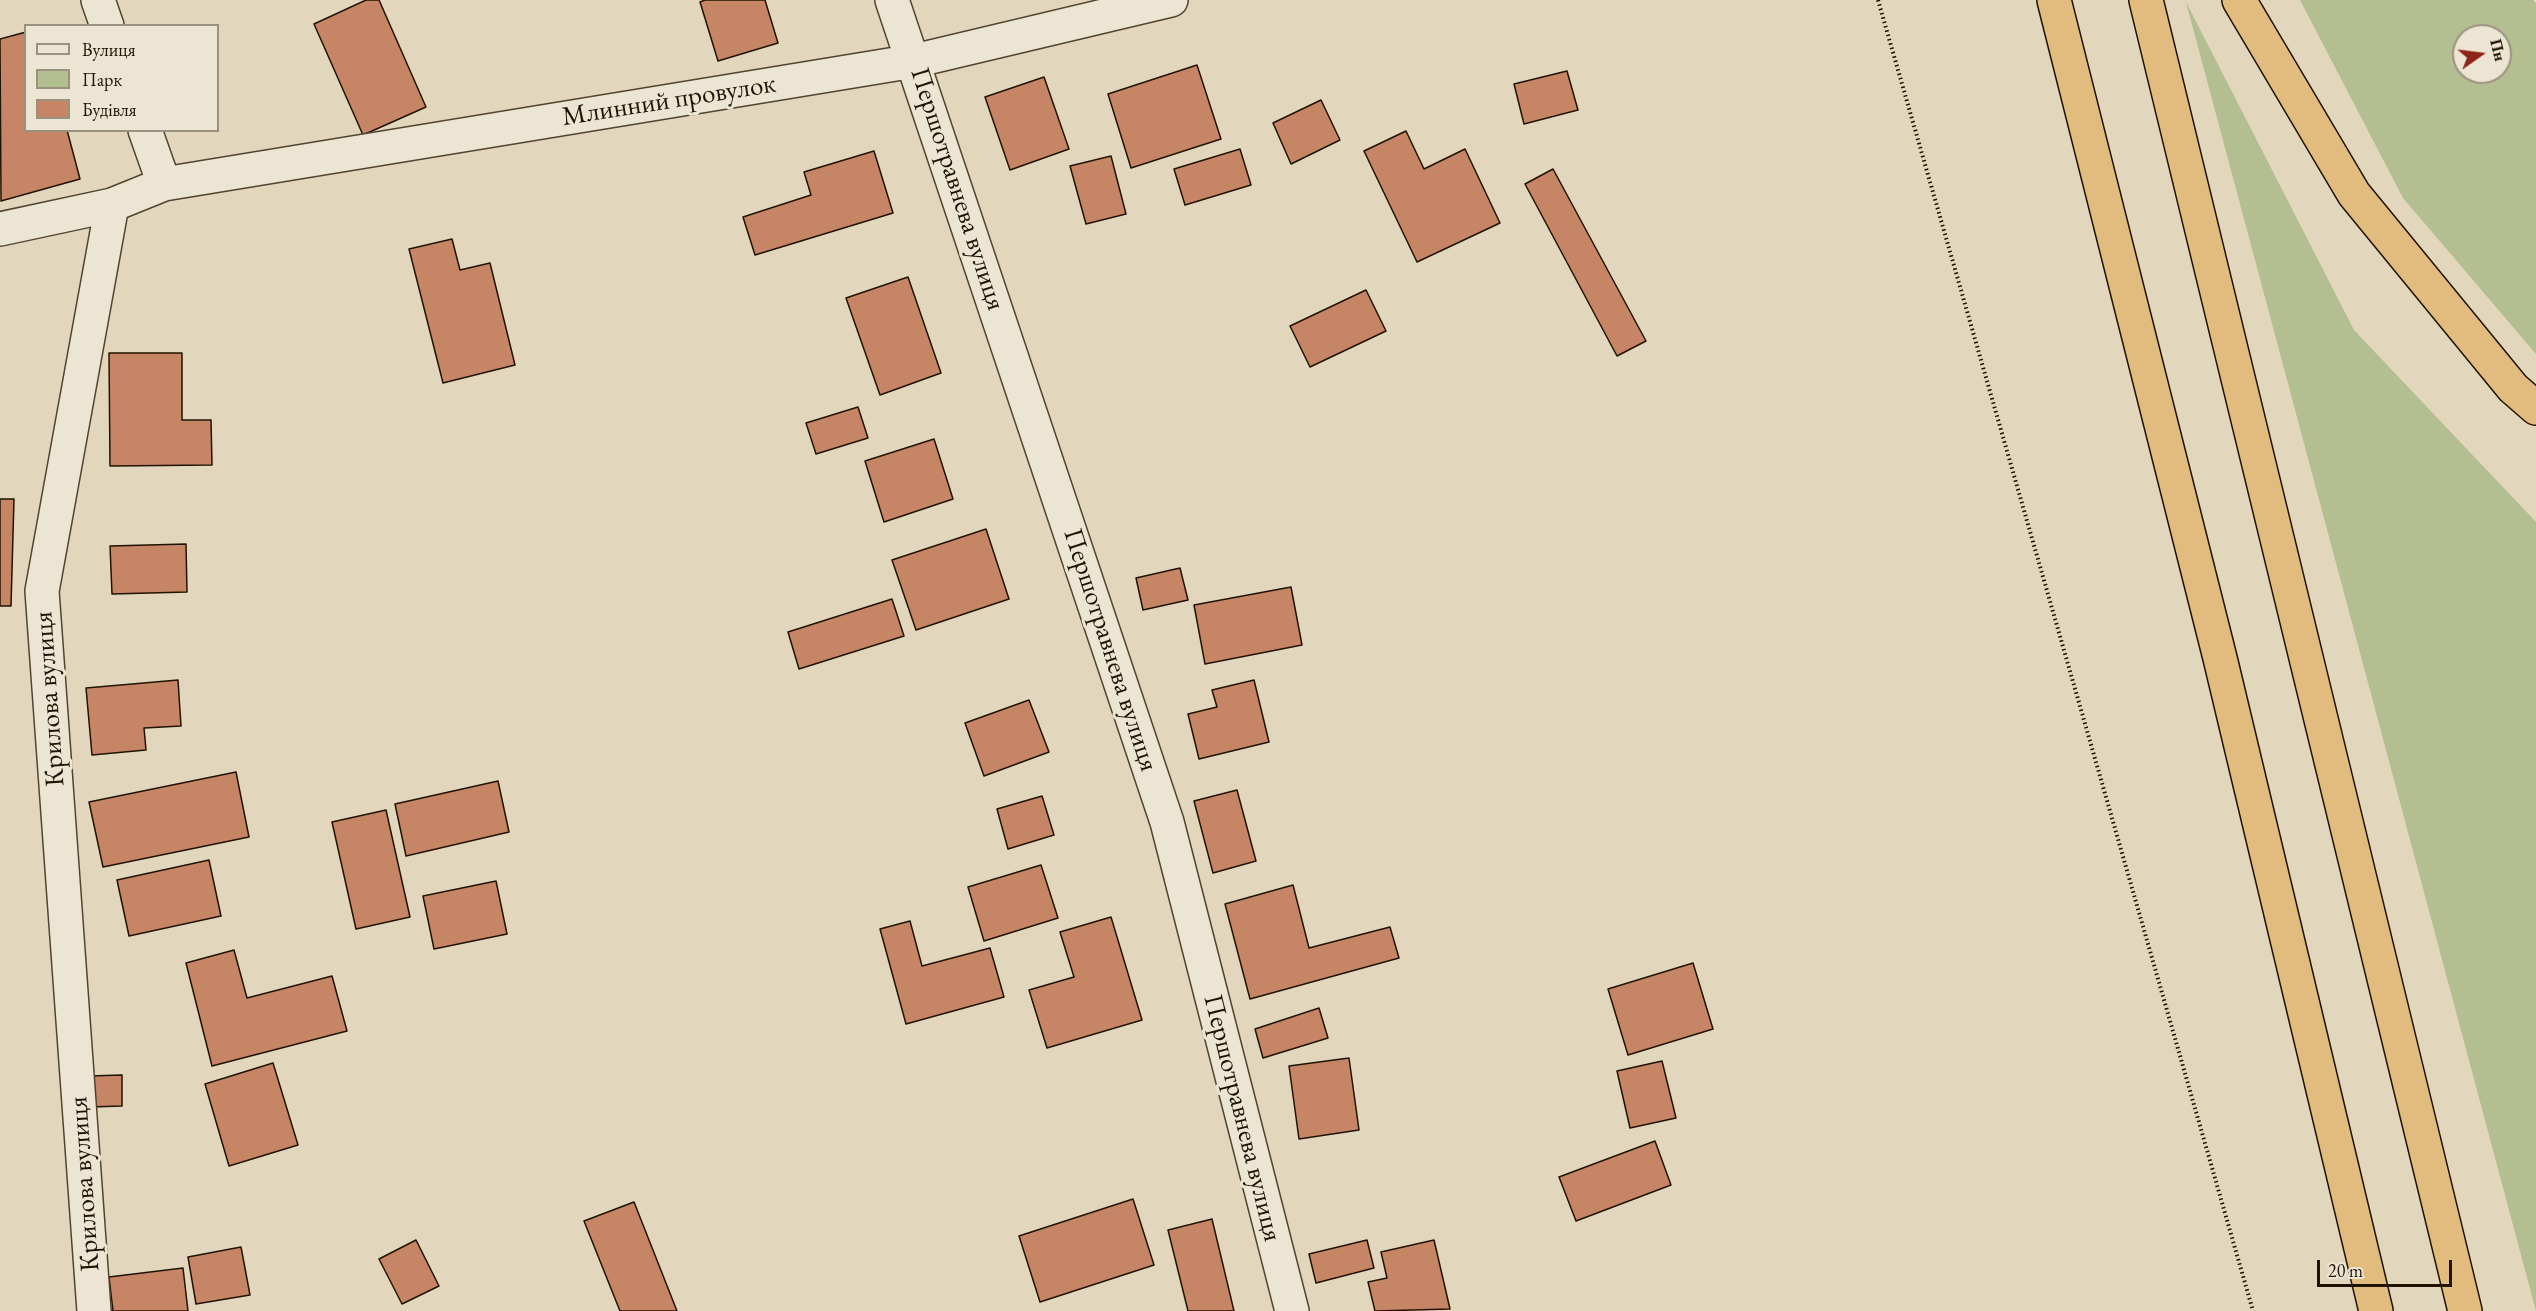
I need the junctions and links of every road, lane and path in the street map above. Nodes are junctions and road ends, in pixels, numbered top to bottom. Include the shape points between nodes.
1 (98, 0) edge
2 (892, 0) edge
3 (1172, 0) edge
4 (1878, 0) edge
5 (2054, 0) edge
6 (2146, 0) edge
7 (2239, 0) edge
8 (106, 24) edge
9 (914, 61) junction
10 (146, 132) edge
11 (164, 184) junction
12 (112, 205) junction
13 (0, 229) edge
14 (2536, 408) edge
15 (2220, 658) junction
16 (94, 1311) edge
17 (1292, 1311) edge
18 (2253, 1311) edge
19 (2354, 1311) edge
20 (2376, 1311) edge
21 (2465, 1311) edge

1 - 8 street
2 - 9 street, Першотравнева вулиця
3 - 9 street, Млинний провулок
4 - 18 path
5 - 15 highway
6 - 21 highway
7 - 14 highway via 2354,194 2513,388
9 - 11 street, Млинний провулок
9 - 17 street, Першотравнева вулиця via 1167,822
10 - 11 street
11 - 12 street
12 - 13 street
12 - 16 street, Крилова вулиця via 42,591
15 - 19 highway
15 - 20 highway

